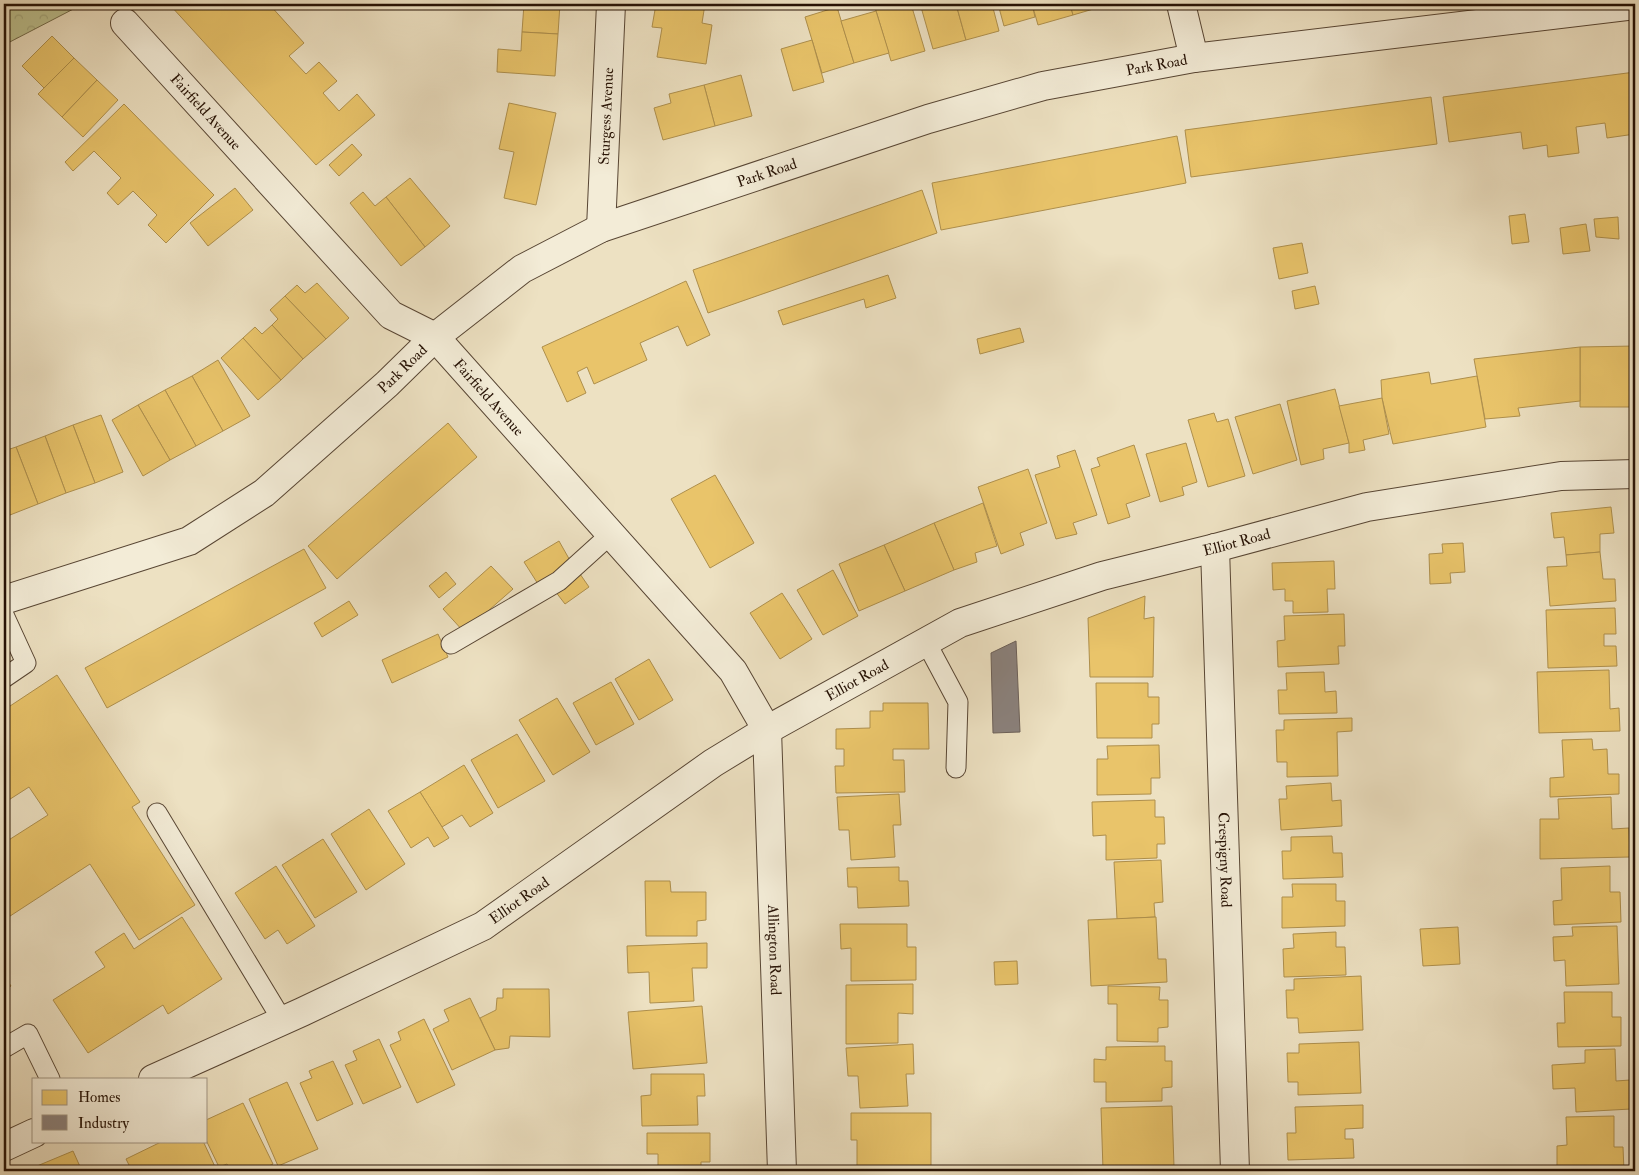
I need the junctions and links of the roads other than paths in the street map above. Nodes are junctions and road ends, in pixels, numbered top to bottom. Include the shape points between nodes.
1 (612, 4) edge
2 (1181, 4) edge
3 (1635, 5) edge
4 (125, 23) dead end
5 (1194, 58) junction
6 (601, 228) junction
7 (435, 337) junction
8 (1635, 474) edge
9 (611, 534) junction
10 (1215, 548) junction
11 (4, 600) edge
12 (4, 616) edge
13 (926, 642) junction
14 (451, 644) dead end
15 (4, 678) edge
16 (767, 730) junction
17 (956, 768) dead end
18 (157, 813) dead end
19 (282, 1020) junction
20 (4, 1048) edge
21 (50, 1078) edge
22 (155, 1078) edge
23 (32, 1134) edge
24 (4, 1147) edge
25 (782, 1171) edge
26 (1235, 1171) edge

1 - 6 street, Sturgess Avenue
2 - 5 street
3 - 5 street, Park Road
4 - 7 street, Fairfield Avenue via 391,315
5 - 6 street, Park Road via 1043,86 928,119
6 - 7 street, Park Road via 522,269
7 - 9 street, Fairfield Avenue
7 - 11 street, Park Road via 264,493 189,541
8 - 10 street, Elliot Road via 1561,476 1367,507
9 - 14 lane via 559,581
9 - 16 street, Fairfield Avenue via 733,671
10 - 13 street, Elliot Road via 1102,576 960,623
10 - 26 street, Crespigny Road
12 - 15 lane via 26,663
13 - 16 street, Elliot Road
13 - 17 lane via 958,702
16 - 19 street, Elliot Road via 713,763 482,926
16 - 25 street, Allington Road
18 - 19 lane
19 - 22 street, Elliot Road
20 - 21 lane via 28,1034
23 - 24 street

